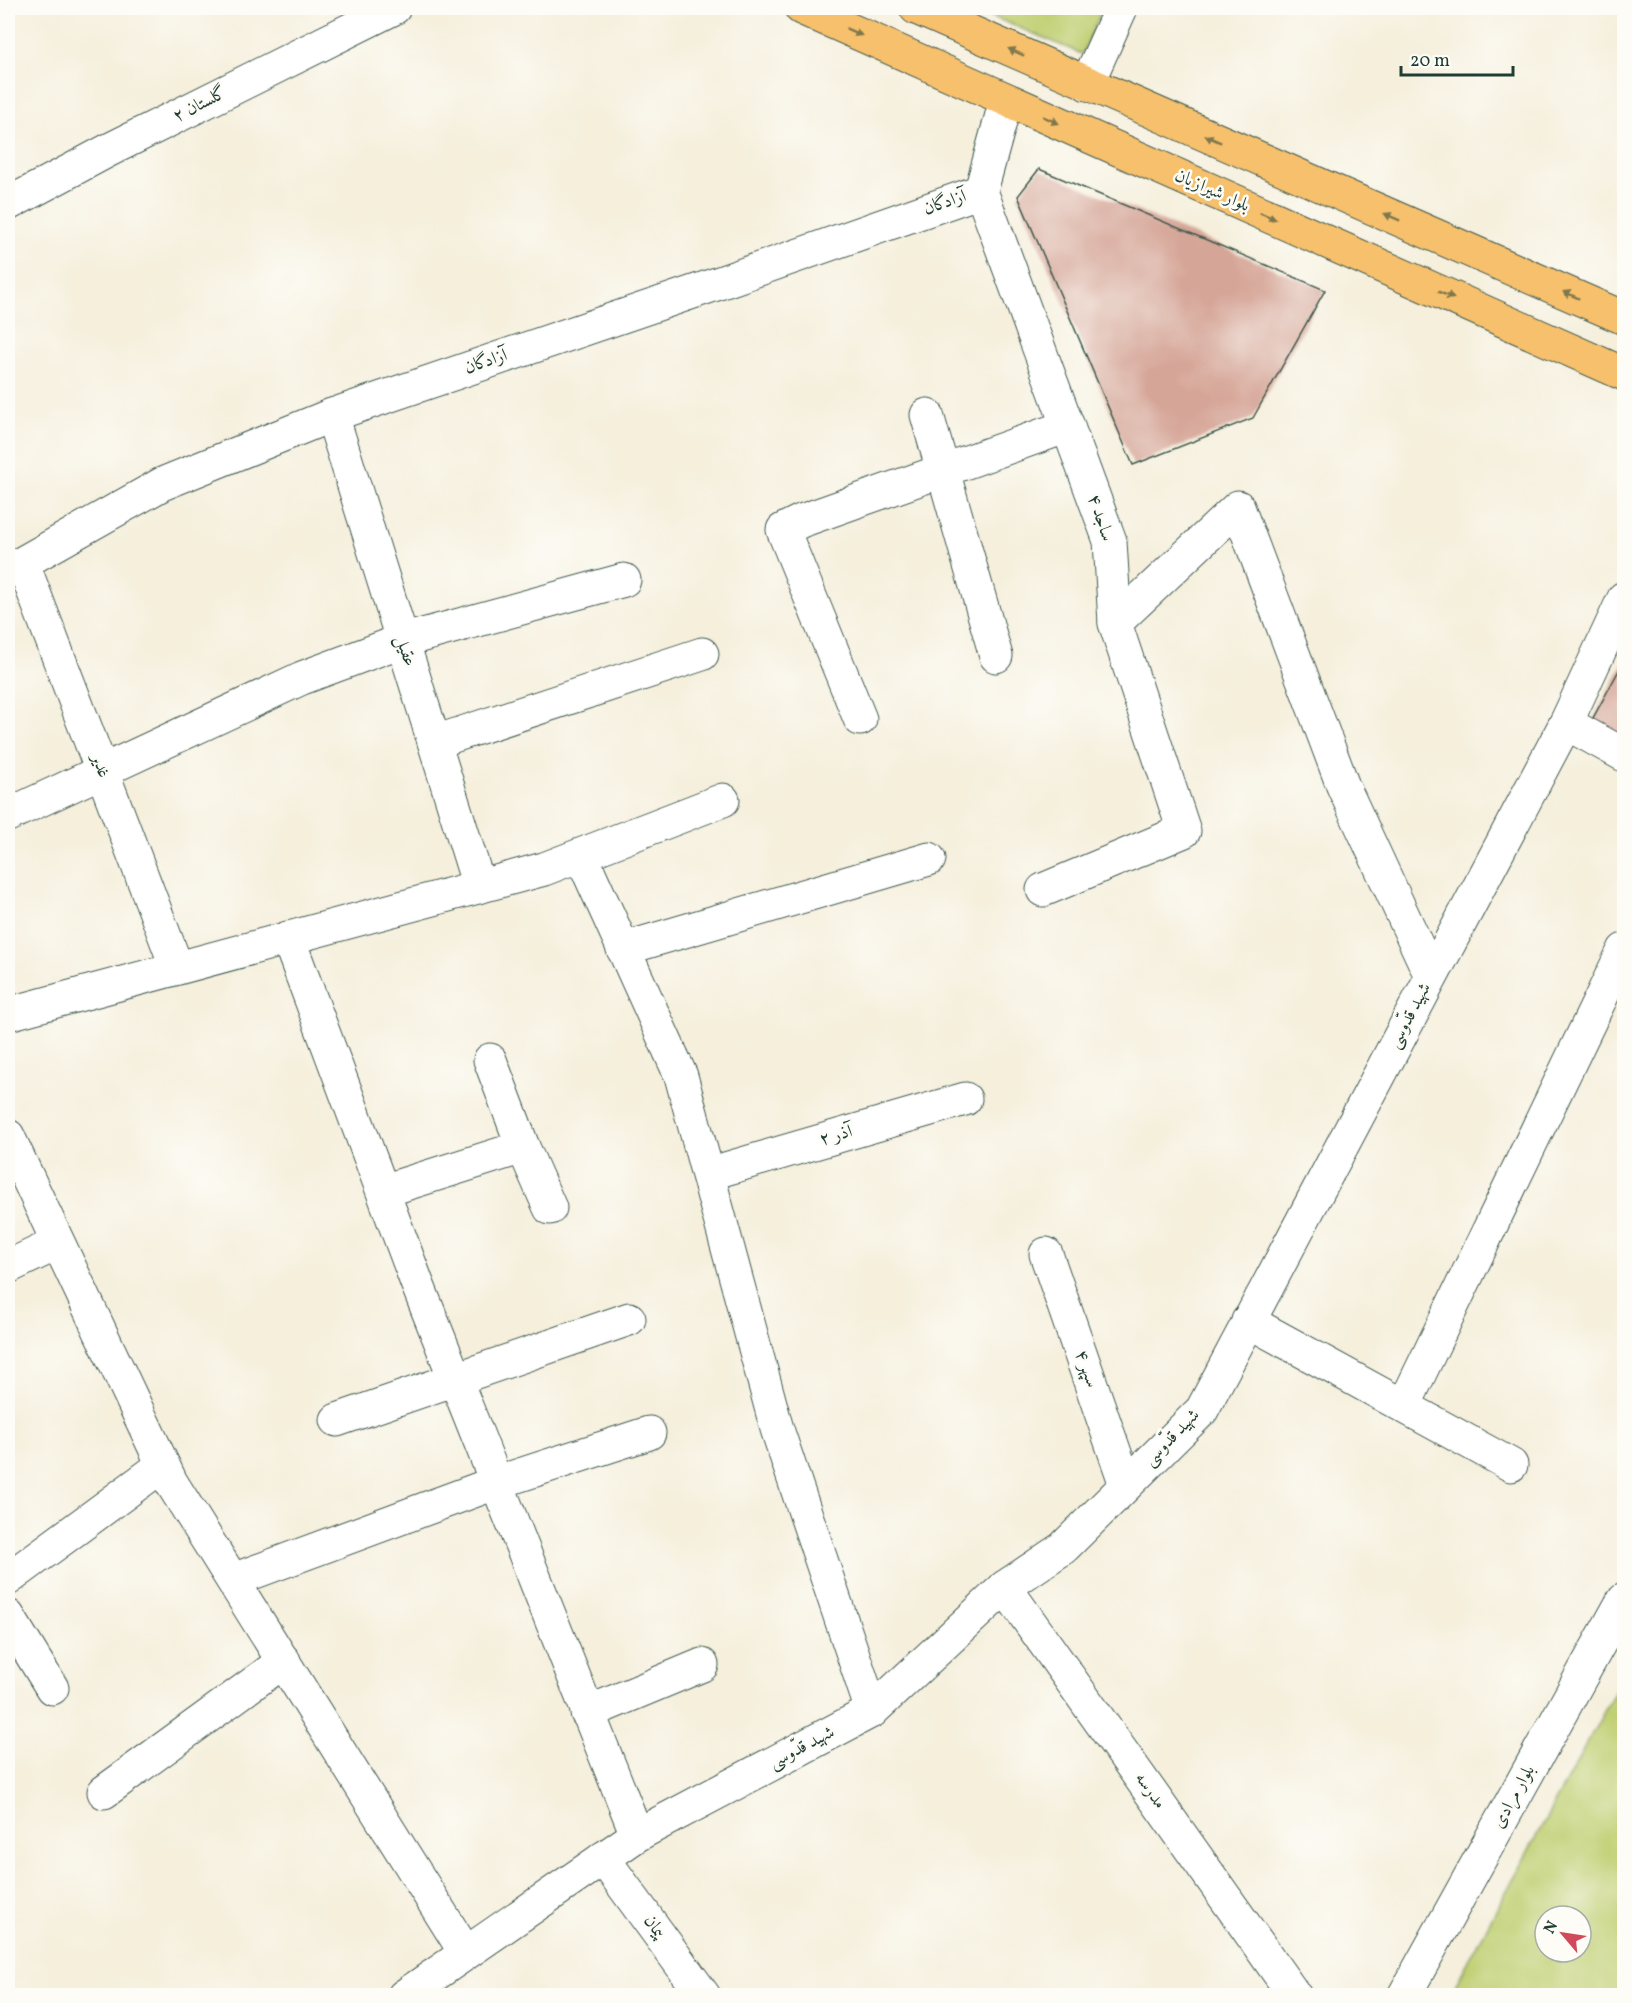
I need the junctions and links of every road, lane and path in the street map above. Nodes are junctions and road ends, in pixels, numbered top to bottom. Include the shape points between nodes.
1 (394, 8) edge
2 (801, 8) edge
3 (916, 8) edge
4 (1121, 8) edge
5 (1087, 84) junction
6 (1006, 100) junction
7 (981, 191) junction
8 (8, 204) edge
9 (1624, 318) edge
10 (1624, 374) edge
11 (332, 415) junction
12 (927, 415) dead end
13 (1068, 426) junction
14 (944, 470) junction
15 (15, 568) edge
16 (624, 580) dead end
17 (1624, 598) edge
18 (1115, 623) junction
19 (401, 641) junction
20 (702, 654) dead end
21 (996, 656) dead end
22 (860, 719) dead end
23 (1566, 723) junction
24 (435, 742) junction
25 (1624, 754) edge
26 (102, 772) junction
27 (723, 800) dead end
28 (8, 815) edge
29 (581, 855) junction
30 (928, 859) dead end
31 (479, 886) junction
32 (1043, 890) dead end
33 (288, 938) junction
34 (623, 949) junction
35 (1624, 950) edge
36 (177, 968) junction
37 (1431, 976) junction
38 (8, 1014) edge
39 (490, 1060) dead end
40 (965, 1099) dead end
41 (8, 1136) edge
42 (523, 1147) junction
43 (708, 1174) junction
44 (383, 1191) junction
45 (550, 1208) dead end
46 (58, 1243) junction
47 (1046, 1254) dead end
48 (8, 1267) edge
49 (629, 1319) dead end
50 (1248, 1322) junction
51 (455, 1380) junction
52 (1404, 1407) junction
53 (337, 1420) dead end
54 (650, 1433) dead end
55 (1511, 1465) dead end
56 (163, 1466) junction
57 (495, 1483) junction
58 (1126, 1485) junction
59 (8, 1579) edge
60 (232, 1580) junction
61 (1005, 1587) junction
62 (1624, 1599) edge
63 (8, 1616) edge
64 (284, 1661) junction
65 (702, 1665) dead end
66 (52, 1688) dead end
67 (872, 1711) junction
68 (587, 1713) junction
69 (104, 1792) dead end
70 (637, 1835) junction
71 (603, 1858) junction
72 (465, 1952) junction
73 (404, 1995) edge
74 (704, 1995) edge
75 (1295, 1995) edge
76 (1404, 1995) edge

1 - 8 street, گلستان ۲
2 -> 6 main road, بلوار شیرازیان
5 -> 3 main road
4 - 5 street
9 -> 5 main road
6 - 7 street
6 -> 10 main road, بلوار شیرازیان
7 - 11 street, آزادگان
7 - 13 street, ساجد ۴
11 - 15 street, آزادگان via 162,484
11 - 19 street, عقیل
12 - 14 street
13 - 14 street
13 - 18 street, ساجد ۴ via 1110,541
14 - 21 street
14 - 22 street via 783,530
15 - 26 street, غدیر
16 - 19 street
17 - 23 street, شهید قدّوسی
18 - 32 street, ساجد ۴ via 1184,831
18 - 37 street via 1238,507 1343,786
19 - 24 street, عقیل
19 - 26 street via 302,678
20 - 24 street
23 - 25 street
23 - 37 street, شهید قدّوسی
24 - 31 street, عقیل
26 - 28 street
26 - 36 street, غدیر
27 - 29 street
29 - 31 street
29 - 34 street
30 - 34 street
31 - 33 street
33 - 36 street
33 - 44 street
34 - 43 street via 681,1076
35 - 52 street
36 - 38 street
37 - 50 street, شهید قدّوسی
39 - 42 street
40 - 43 street, آذر ۲
41 - 46 street
42 - 44 street
42 - 45 street
43 - 67 street via 777,1429
44 - 51 street
46 - 48 street
46 - 56 street
47 - 58 street, سپهر ۴
49 - 51 street
50 - 52 street
50 - 58 street, شهید قدّوسی via 1202,1410
51 - 53 street
51 - 57 street
52 - 55 street
54 - 57 street
56 - 59 street
56 - 60 street
57 - 60 street
57 - 68 street
58 - 61 street, شهید قدّوسی via 1063,1548
60 - 64 street
61 - 67 street, شهید قدّوسی
61 - 75 street, مدرسه
62 - 76 street, بلوار مرادی
63 - 66 street
64 - 69 street
64 - 72 street
65 - 68 street
67 - 70 street, شهید قدّوسی
68 - 70 street
70 - 71 street, شهید قدّوسی
71 - 72 street, شهید قدّوسی
71 - 74 street, پیمان
72 - 73 street, شهید قدّوسی

